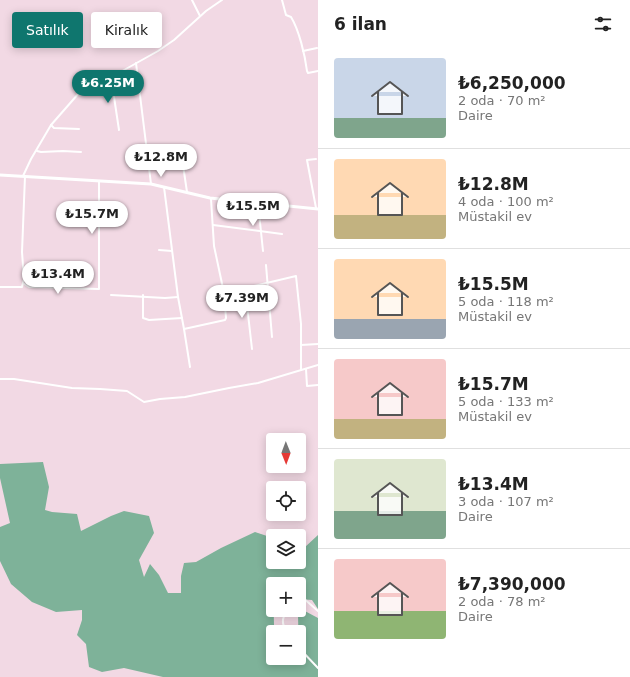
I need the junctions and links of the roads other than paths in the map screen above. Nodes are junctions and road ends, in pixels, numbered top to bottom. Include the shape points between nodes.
1 (192, 0) edge
2 (222, 0) edge
3 (282, 0) edge
4 (200, 16) junction
5 (317, 48) edge
6 (303, 52) junction
7 (136, 63) junction
8 (318, 71) edge
9 (111, 77) junction
10 (51, 125) junction
11 (79, 129) dead end
12 (119, 130) dead end
13 (147, 145) junction
14 (36, 151) junction
15 (81, 152) dead end
16 (316, 158) dead end
17 (0, 175) edge
18 (24, 176) junction
19 (99, 182) junction
20 (152, 184) junction
21 (164, 187) junction
22 (188, 193) junction
23 (210, 198) junction
24 (258, 202) junction
25 (317, 209) edge
26 (213, 225) junction
27 (260, 232) junction
28 (282, 234) dead end
29 (159, 250) dead end
30 (172, 251) junction
31 (263, 251) dead end
32 (266, 265) dead end
33 (23, 283) junction
34 (268, 283) junction
35 (0, 287) edge
36 (246, 288) junction
37 (224, 293) junction
38 (111, 295) dead end
39 (143, 295) junction
40 (178, 297) junction
41 (182, 318) junction
42 (184, 329) junction
43 (272, 337) dead end
44 (318, 344) edge
45 (301, 345) junction
46 (252, 349) dead end
47 (318, 365) edge
48 (190, 367) dead end
49 (306, 369) junction
50 (301, 370) junction
51 (0, 380) edge
52 (318, 385) edge
53 (306, 600) edge
54 (318, 611) edge
55 (306, 655) edge
56 (318, 668) edge

1 - 4 street
2 - 4 street
3 - 6 street via 286,15 294,22
4 - 7 street via 174,40
5 - 6 street
6 - 8 street via 308,73
7 - 9 street
7 - 13 street
9 - 10 street via 80,93
9 - 12 street
10 - 11 street via 54,128
10 - 14 street
13 - 20 street
13 - 22 street via 180,145
14 - 15 street
14 - 18 street
16 - 25 street via 307,160
17 - 18 main road
18 - 19 main road
18 - 33 street
19 - 20 main road
19 - 33 street via 99,289 29,287
20 - 21 main road
21 - 22 main road
21 - 30 street
22 - 23 main road
23 - 24 main road
23 - 26 street
24 - 25 main road
24 - 27 street
26 - 27 street
26 - 37 street via 214,246
27 - 28 street
27 - 31 street
29 - 30 street
30 - 40 street
32 - 34 street
33 - 35 street via 22,287
34 - 36 street
34 - 43 street
34 - 45 street via 296,276
36 - 37 street
36 - 46 street
37 - 42 street via 225,320
38 - 39 street
39 - 40 street
39 - 41 street via 143,318
40 - 41 street
41 - 42 street
42 - 48 street
44 - 45 street
45 - 50 street
47 - 49 street
49 - 50 street
49 - 52 street via 307,386
50 - 51 street via 258,383 144,402 126,391 69,388 14,379
53 - 54 street
55 - 56 street

